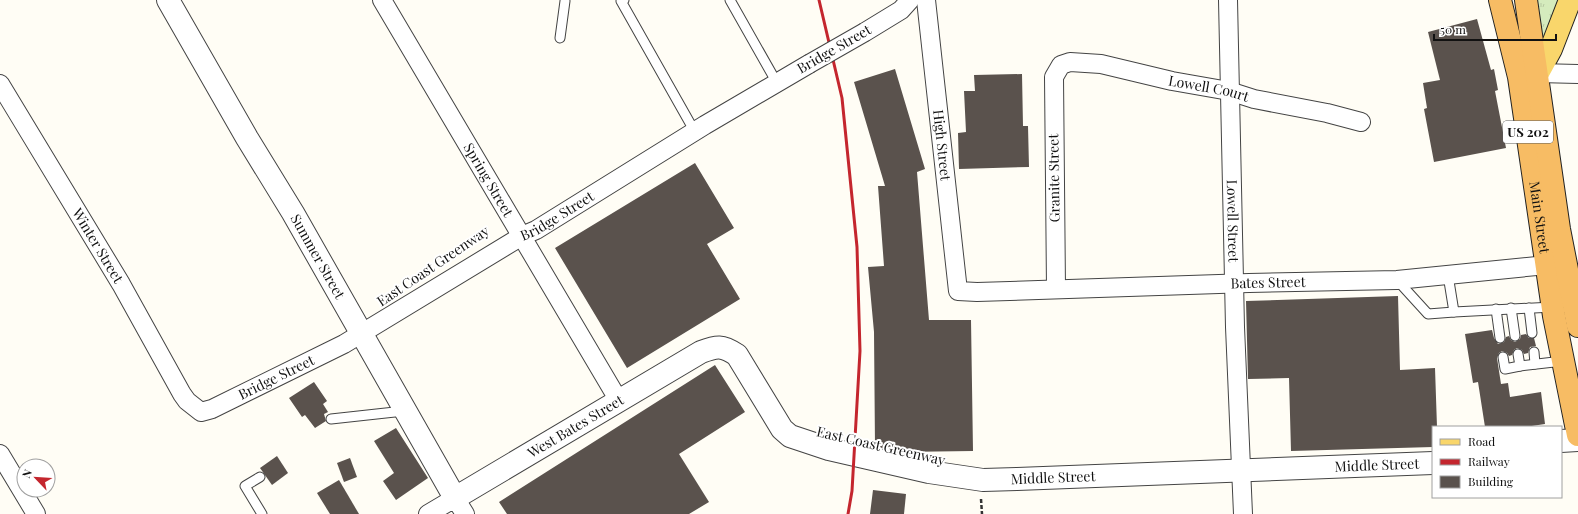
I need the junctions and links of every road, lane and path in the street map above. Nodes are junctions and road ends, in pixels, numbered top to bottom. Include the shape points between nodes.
1 (168, 0) edge
2 (382, 0) edge
3 (566, 0) edge
4 (622, 0) edge
5 (730, 0) edge
6 (910, 0) edge
7 (926, 0) edge
8 (1228, 0) edge
9 (1500, 0) edge
10 (1526, 0) edge
11 (1570, 0) edge
12 (560, 38) dead end
13 (1058, 68) joint
14 (1538, 73) junction
15 (1578, 74) edge
16 (777, 83) junction
17 (0, 84) edge
18 (1229, 91) junction
19 (1361, 122) dead end
20 (695, 132) junction
21 (522, 236) junction
22 (1564, 264) edge
23 (1448, 275) junction
24 (1397, 280) junction
25 (1234, 283) junction
26 (1056, 289) junction
27 (958, 291) joint
28 (1553, 307) junction
29 (1511, 308) junction
30 (1529, 308) junction
31 (1496, 309) junction
32 (1454, 312) junction
33 (1578, 326) edge
34 (1532, 333) dead end
35 (362, 334) junction
36 (1515, 336) dead end
37 (1500, 338) dead end
38 (726, 348) joint
39 (1534, 352) dead end
40 (1518, 354) dead end
41 (1503, 357) dead end
42 (1563, 361) junction
43 (1535, 364) junction
44 (1520, 366) junction
45 (619, 401) junction
46 (194, 407) joint
47 (404, 411) junction
48 (331, 419) dead end
49 (1578, 435) edge
50 (1578, 440) edge
51 (1562, 442) edge
52 (0, 454) edge
53 (1432, 463) edge
54 (1242, 470) junction
55 (260, 477) dead end
56 (460, 506) edge
57 (36, 514) edge
58 (262, 514) edge
59 (428, 514) edge
60 (1243, 514) edge

1 - 35 street, Summer Street
2 - 21 street, Spring Street
3 - 12 lane
4 - 20 lane
5 - 16 lane
6 - 16 street, Bridge Street, bridge via 900,10 865,32
7 - 27 street, High Street
8 - 18 street, Lowell Street
9 - 22 highway, Main Street / US 202
10 - 14 highway, Main Street / US 202
11 - 14 main road via 1551,49
13 - 18 street, Lowell Court via 1070,62 1101,64
13 - 26 street, Granite Street via 1054,77
14 - 15 street
14 - 22 highway, Main Street / US 202
16 - 20 street, Bridge Street
17 - 46 street, Winter Street via 121,284 175,382
18 - 19 street, Lowell Court via 1254,99
18 - 25 street, Lowell Street
20 - 21 street, Bridge Street via 536,230
21 - 35 street, Bridge Street
21 - 45 street, Spring Street
22 - 23 street, Bates Street
22 - 28 highway, Main Street / US 202
22 - 33 highway, Main Street / US 202
23 - 24 street, Bates Street
23 - 32 lane
24 - 25 street, Bates Street
24 - 32 lane via 1428,314
25 - 26 street, Bates Street
25 - 54 street, Lowell Street
26 - 27 street, Bates Street
28 - 30 lane
28 - 42 highway, Main Street / US 202
29 - 30 lane
29 - 31 lane
29 - 36 lane
30 - 34 lane
31 - 32 lane
31 - 37 lane
35 - 46 street, Bridge Street via 212,410 201,412
35 - 47 street, Summer Street
38 - 45 street, West Bates Street via 714,347 701,352
38 - 54 street, Middle Street via 737,355 782,429 790,436 829,449 929,472 983,480
39 - 43 lane
40 - 44 lane
41 - 44 lane via 1505,368
42 - 43 lane
42 - 49 highway, Main Street / US 202
43 - 44 lane
45 - 56 street, West Bates Street
47 - 48 lane
47 - 56 street, Summer Street
50 - 51 street
52 - 57 street
53 - 54 street, Middle Street
54 - 60 street, Lowell Street
55 - 58 lane via 245,486
56 - 59 street, West Bates Street

